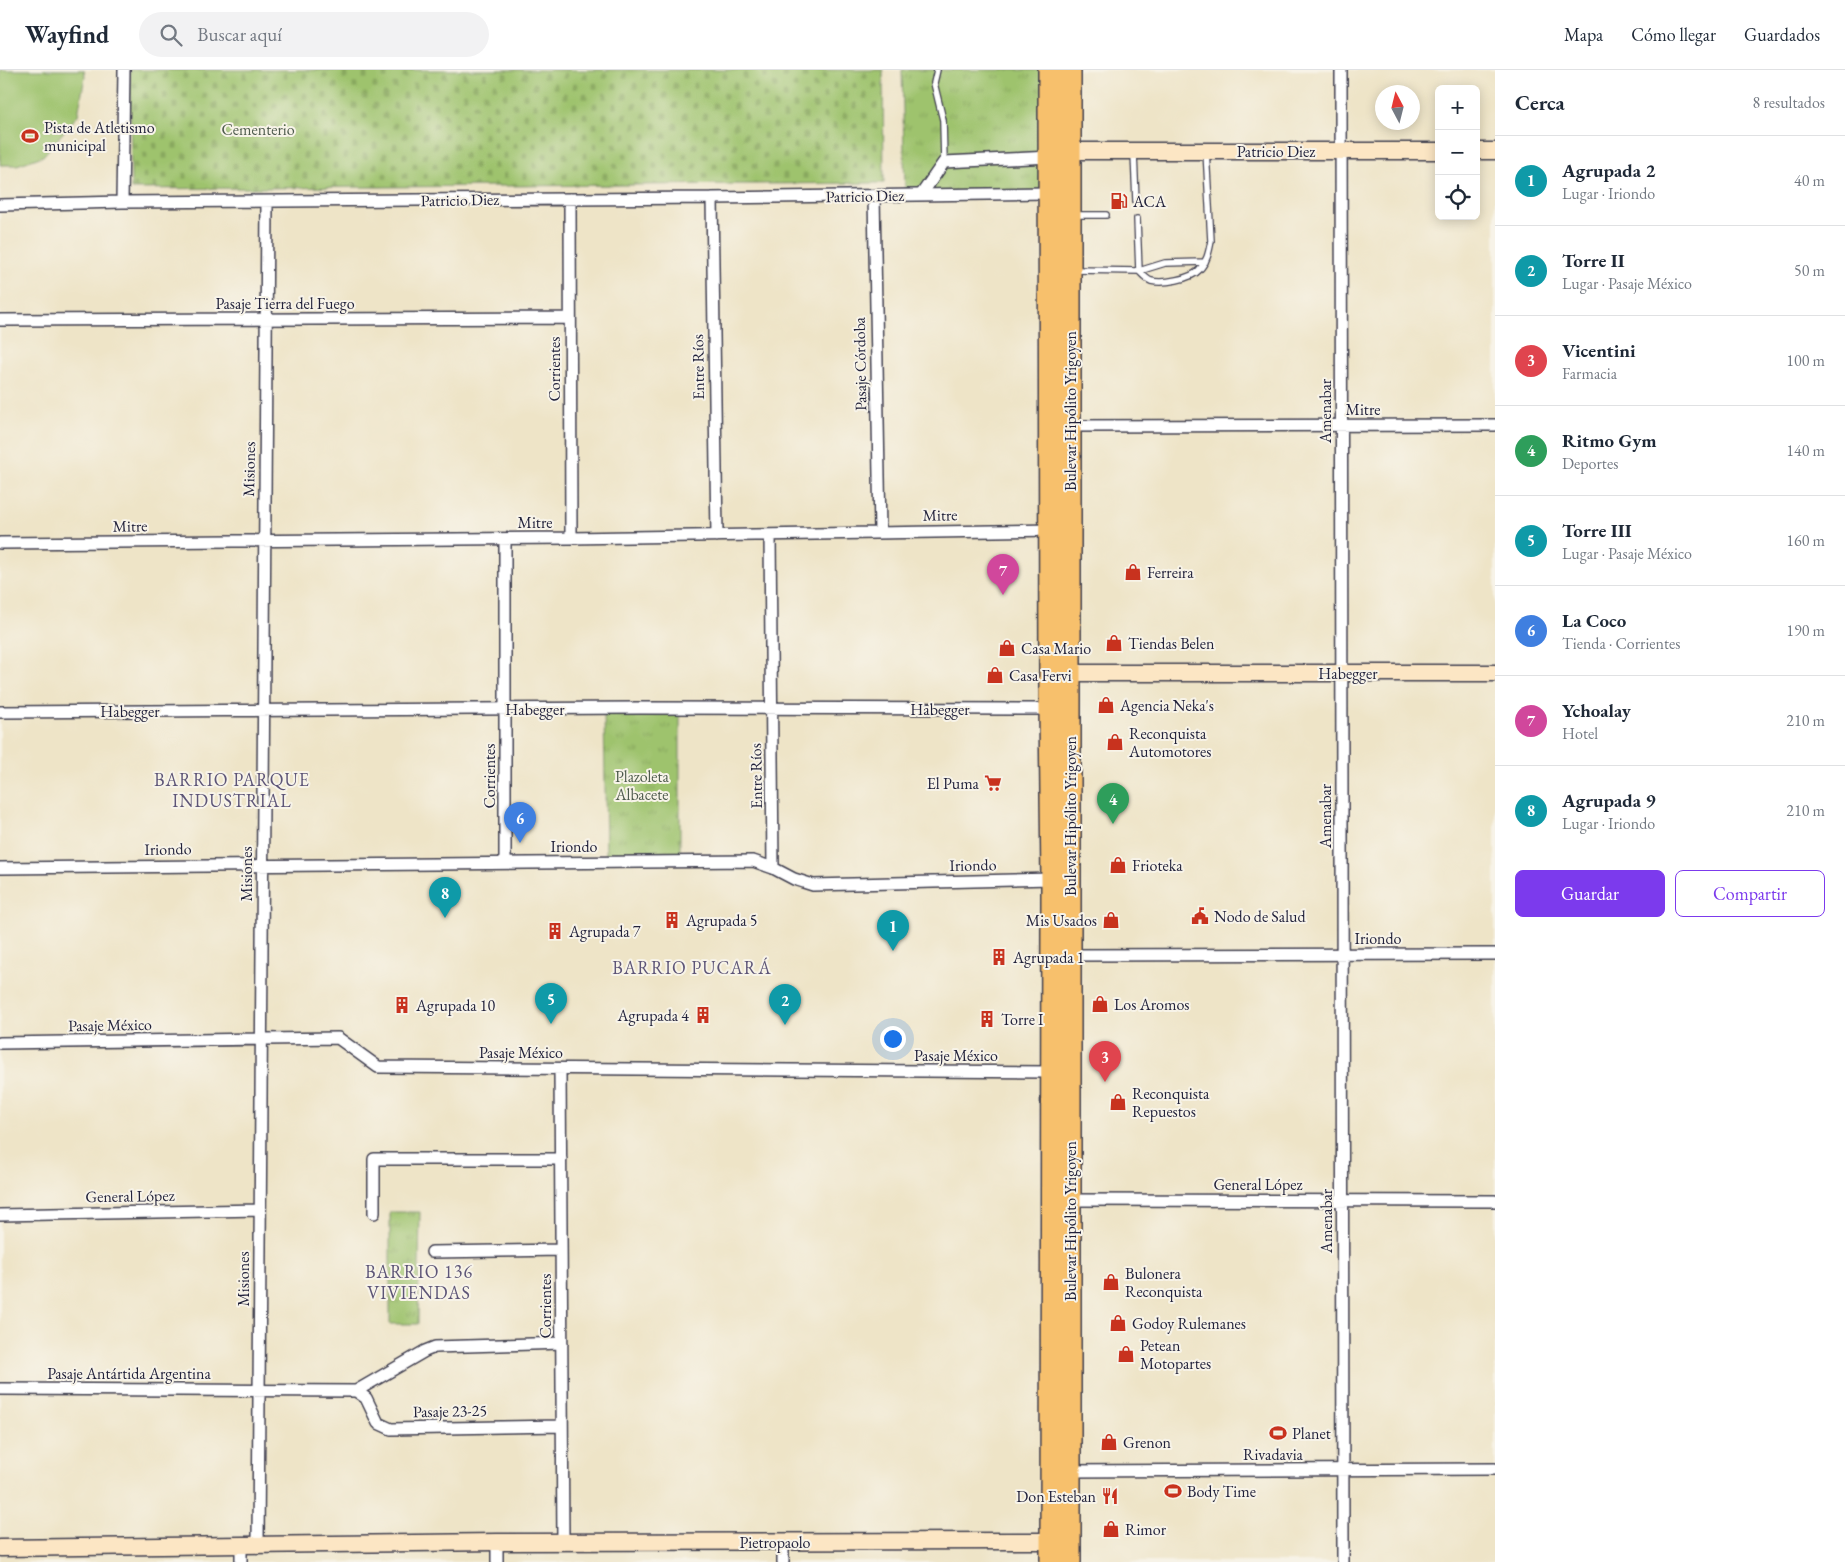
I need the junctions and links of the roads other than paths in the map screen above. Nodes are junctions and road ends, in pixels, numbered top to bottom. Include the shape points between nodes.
1 (124, 70) edge
2 (937, 70) edge
3 (1049, 70) edge
4 (1070, 70) edge
5 (1340, 70) edge
6 (1134, 151) junction
7 (1206, 151) junction
8 (1495, 151) edge
9 (1341, 152) junction
10 (1435, 152) edge
11 (1480, 152) edge
12 (1060, 154) junction
13 (944, 162) junction
14 (1050, 193) junction
15 (920, 195) junction
16 (874, 196) junction
17 (712, 198) junction
18 (570, 199) junction
19 (1136, 201) dead end
20 (122, 202) junction
21 (267, 202) junction
22 (0, 205) edge
23 (1070, 215) junction
24 (1106, 215) dead end
25 (1137, 219) dead end
26 (1205, 262) junction
27 (1070, 270) junction
28 (1139, 271) junction
29 (570, 318) junction
30 (267, 319) junction
31 (0, 320) edge
32 (1495, 425) edge
33 (1060, 426) junction
34 (1341, 426) junction
35 (1060, 530) junction
36 (880, 532) junction
37 (770, 535) junction
38 (717, 536) junction
39 (571, 538) junction
40 (505, 539) junction
41 (265, 541) junction
42 (0, 543) edge
43 (1060, 672) junction
44 (1495, 672) edge
45 (1342, 673) junction
46 (505, 709) junction
47 (1060, 709) junction
48 (264, 710) junction
49 (771, 710) junction
50 (0, 712) edge
51 (505, 862) junction
52 (262, 864) junction
53 (0, 868) edge
54 (774, 868) junction
55 (1052, 879) junction
56 (1342, 954) junction
57 (1495, 954) edge
58 (1061, 955) junction
59 (261, 1039) junction
60 (0, 1043) edge
61 (560, 1069) junction
62 (1051, 1072) junction
63 (560, 1159) junction
64 (1060, 1200) junction
65 (1342, 1200) junction
66 (1495, 1200) edge
67 (260, 1210) junction
68 (374, 1214) dead end
69 (0, 1215) edge
70 (561, 1250) junction
71 (432, 1252) dead end
72 (562, 1343) junction
73 (0, 1389) edge
74 (259, 1390) junction
75 (356, 1391) junction
76 (562, 1426) junction
77 (1495, 1469) edge
78 (1343, 1470) junction
79 (1060, 1471) junction
80 (1060, 1541) junction
81 (497, 1542) junction
82 (783, 1542) junction
83 (563, 1543) junction
84 (258, 1545) junction
85 (0, 1548) edge
86 (241, 1554) edge
87 (497, 1562) edge
88 (783, 1562) edge
89 (1051, 1562) edge
90 (1070, 1562) edge
91 (1343, 1562) edge

1 - 20 street
2 - 13 lane via 934,83 943,120
3 - 12 highway, Bulevar Hipólito Yrigoyen
4 - 12 highway, Bulevar Hipólito Yrigoyen
5 - 9 street, Amenabar
6 - 7 street, Patricio Diez
6 - 12 street, Patricio Diez
6 - 19 lane
7 - 9 street, Patricio Diez
7 - 26 lane via 1211,241
8 - 11 street
9 - 10 street, Patricio Diez
9 - 34 street, Amenabar
12 - 13 street, Patricio Diez
12 - 14 highway, Bulevar Hipólito Yrigoyen
12 - 23 highway, Bulevar Hipólito Yrigoyen
13 - 15 street, Patricio Diez
14 - 15 street, Patricio Diez
14 - 33 highway, Bulevar Hipólito Yrigoyen
15 - 16 street, Patricio Diez
16 - 17 street, Patricio Diez
16 - 36 street, Pasaje Córdoba
17 - 18 street, Patricio Diez
17 - 38 street, Entre Ríos
18 - 21 street, Patricio Diez
18 - 29 street, Corrientes
20 - 21 street, Patricio Diez
20 - 22 street, Patricio Diez
21 - 30 street, Misiones
23 - 24 lane
23 - 27 highway, Bulevar Hipólito Yrigoyen
25 - 28 lane
26 - 28 lane via 1166,263
26 - 28 lane via 1193,275 1180,280 1153,281
27 - 28 lane
27 - 33 highway, Bulevar Hipólito Yrigoyen
29 - 30 street, Pasaje Tierra del Fuego
29 - 39 street, Corrientes
30 - 31 street, Pasaje Tierra del Fuego
30 - 41 street, Misiones
32 - 34 street, Mitre
33 - 34 street, Mitre
33 - 35 highway, Bulevar Hipólito Yrigoyen
34 - 45 street, Amenabar
35 - 36 street, Mitre
35 - 43 highway, Bulevar Hipólito Yrigoyen
36 - 37 street, Mitre
37 - 38 street, Mitre
37 - 49 street, Entre Ríos
38 - 39 street, Mitre
39 - 40 street, Mitre
40 - 41 street, Mitre
40 - 46 street, Corrientes
41 - 42 street, Mitre
41 - 48 street, Misiones
43 - 45 street, Habegger
43 - 47 highway, Bulevar Hipólito Yrigoyen
44 - 45 street, Habegger
45 - 56 street, Amenabar
46 - 48 street, Habegger
46 - 49 street, Habegger
46 - 51 street, Corrientes
47 - 49 street, Habegger
47 - 55 highway, Bulevar Hipólito Yrigoyen
47 - 58 highway, Bulevar Hipólito Yrigoyen
48 - 50 street, Habegger
48 - 52 street, Misiones
49 - 54 street, Entre Ríos
51 - 52 street, Iriondo
51 - 54 street, Iriondo via 753,861
52 - 53 street, Iriondo
52 - 59 street, Misiones
54 - 55 street, Iriondo via 794,879 813,884
55 - 58 highway, Bulevar Hipólito Yrigoyen
56 - 57 street, Iriondo
56 - 58 street, Iriondo
56 - 65 street, Amenabar
58 - 62 highway, Bulevar Hipólito Yrigoyen
58 - 64 highway, Bulevar Hipólito Yrigoyen
59 - 60 street, Pasaje México
59 - 61 street, Pasaje México via 338,1038 378,1067
59 - 67 street, Misiones
61 - 62 street, Pasaje México
61 - 63 street, Corrientes
62 - 64 highway, Bulevar Hipólito Yrigoyen
63 - 68 street via 374,1159
63 - 70 street, Corrientes
64 - 65 street, General López
64 - 79 highway, Bulevar Hipólito Yrigoyen
65 - 66 street, General López
65 - 78 street, Amenabar
67 - 69 street, General López
67 - 74 street, Misiones
70 - 71 street
70 - 72 street, Corrientes
72 - 75 street via 435,1347
72 - 76 street, Corrientes
73 - 74 street, Pasaje Antártida Argentina
74 - 75 street, Pasaje Antártida Argentina
74 - 84 street, Misiones
75 - 76 street, Pasaje 23-25 via 366,1398 378,1423 391,1428
76 - 83 street, Corrientes
77 - 78 street, Rivadavia
78 - 79 street, Rivadavia
78 - 91 street, Amenabar
79 - 80 highway, Bulevar Hipólito Yrigoyen
80 - 82 street, Pietropaolo
80 - 89 highway
80 - 90 highway, Bulevar Hipólito Yrigoyen
81 - 83 street, Pietropaolo
81 - 84 street, Pietropaolo
81 - 87 street
82 - 83 street, Pietropaolo
82 - 88 street
84 - 86 street, Pietropaolo
85 - 86 street, Pietropaolo

